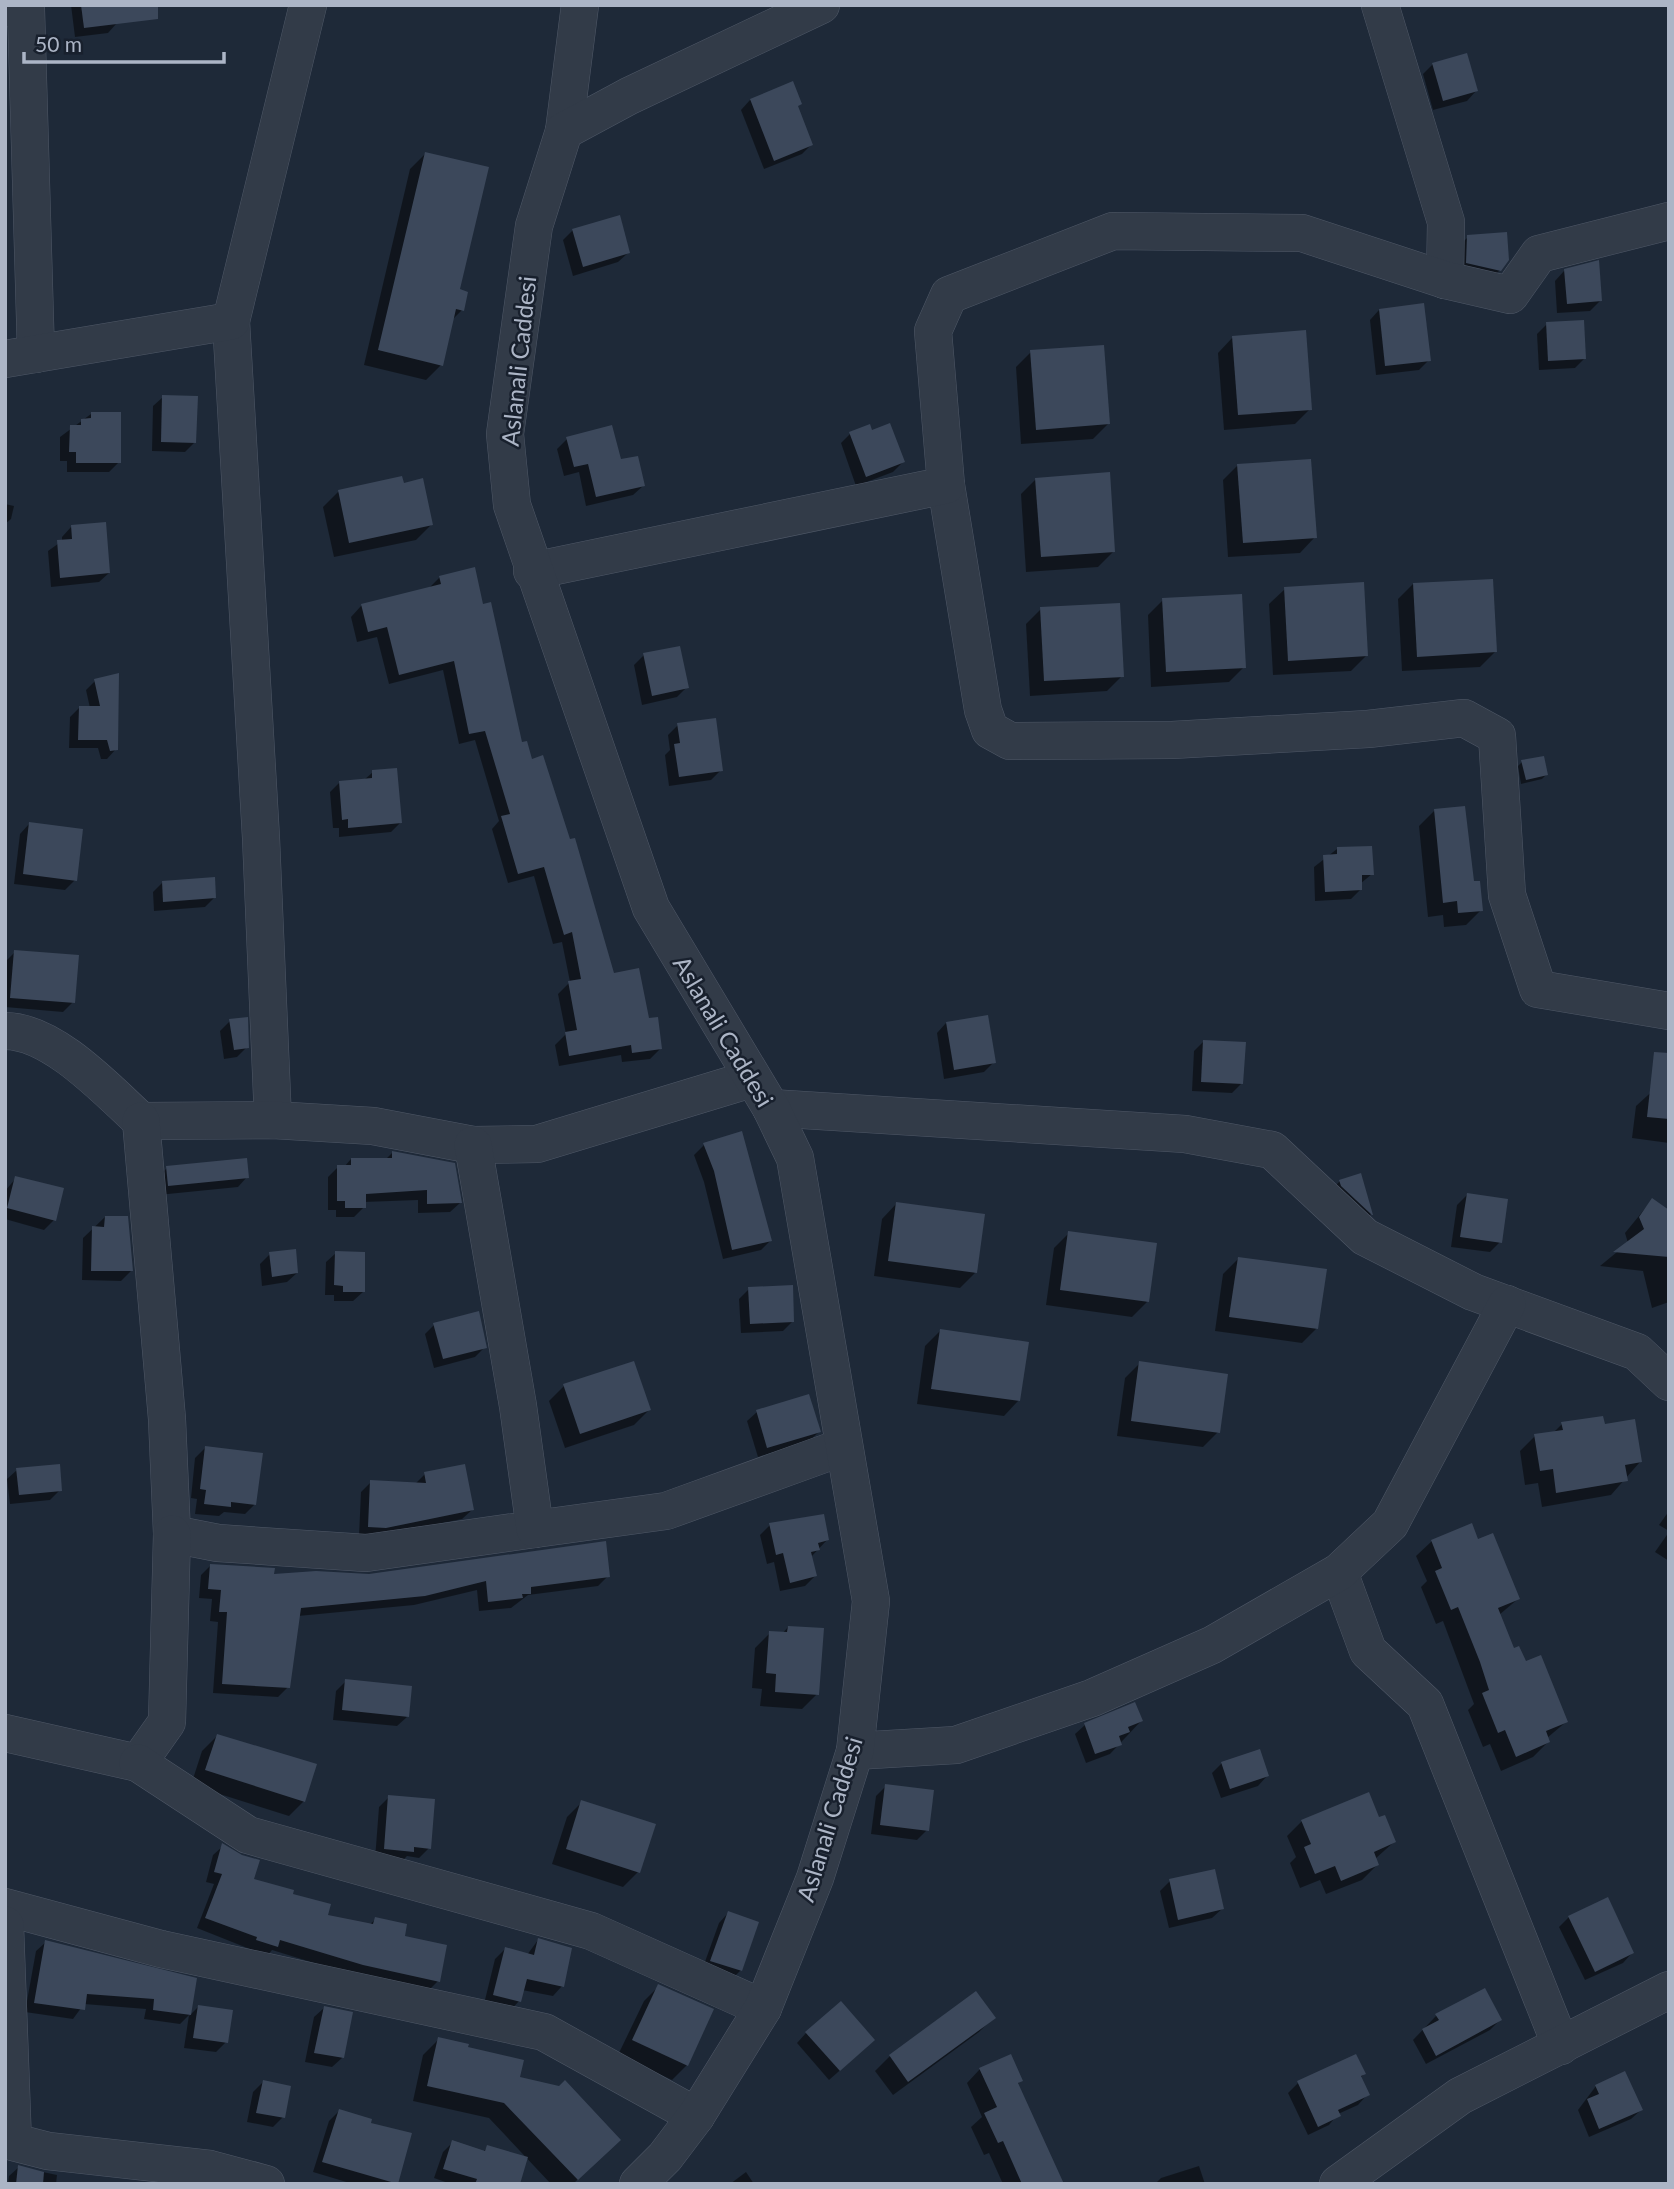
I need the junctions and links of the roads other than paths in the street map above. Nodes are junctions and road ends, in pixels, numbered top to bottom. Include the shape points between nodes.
1 (308, 5) edge
2 (580, 5) edge
3 (821, 5) edge
4 (1380, 5) edge
5 (5, 8) edge
6 (564, 131) junction
7 (1669, 221) edge
8 (1445, 280) junction
9 (231, 321) junction
10 (20, 357) edge
11 (946, 485) junction
12 (532, 571) junction
13 (1669, 1011) edge
14 (5, 1031) edge
15 (761, 1094) junction
16 (273, 1120) junction
17 (141, 1121) junction
18 (473, 1144) junction
19 (1507, 1304) junction
20 (1669, 1382) edge
21 (843, 1447) junction
22 (535, 1529) junction
23 (172, 1534) junction
24 (1339, 1572) junction
25 (5, 1733) edge
26 (855, 1751) junction
27 (138, 1763) junction
28 (5, 1907) edge
29 (5, 1924) edge
30 (1669, 1990) edge
31 (763, 2008) junction
32 (1561, 2046) junction
33 (696, 2116) junction
34 (9, 2142) edge
35 (266, 2184) edge
36 (638, 2184) edge
37 (1338, 2184) edge

1 - 9 street
2 - 6 street, Aslanali Caddesi
3 - 6 street
4 - 8 street via 1446,222
5 - 10 street via 26,9
6 - 12 street, Aslanali Caddesi via 534,226 505,434 512,505
7 - 8 street via 1539,254 1510,295
8 - 11 street via 1302,233 1113,231 949,295 933,331
9 - 10 street
9 - 16 street
11 - 12 street
11 - 13 street via 990,730 1010,741 1172,740 1368,729 1464,718 1497,736 1507,895 1538,989
12 - 15 street, Aslanali Caddesi via 651,908
14 - 17 street via 21,1031 77,1063
15 - 18 street via 537,1144
15 - 19 street via 1185,1134 1272,1150 1365,1237 1473,1292
15 - 21 street, Aslanali Caddesi via 795,1158
16 - 17 street
16 - 18 street via 373,1126
17 - 23 street via 167,1419
18 - 22 street
19 - 20 street via 1637,1352
19 - 24 street via 1390,1524
21 - 22 street via 666,1511
21 - 26 street, Aslanali Caddesi via 871,1601
22 - 23 street via 366,1553
23 - 27 street via 167,1722
24 - 26 street via 1212,1645 1092,1698 956,1745
24 - 32 street via 1368,1651 1425,1704
25 - 27 street
26 - 31 street, Aslanali Caddesi via 815,1878
27 - 31 street via 248,1835 591,1931
28 - 33 street via 161,1949 544,2032
29 - 34 street
30 - 32 street
31 - 33 street, Aslanali Caddesi
32 - 37 street via 1460,2096
33 - 36 street, Aslanali Caddesi
34 - 35 street via 48,2151 210,2169

